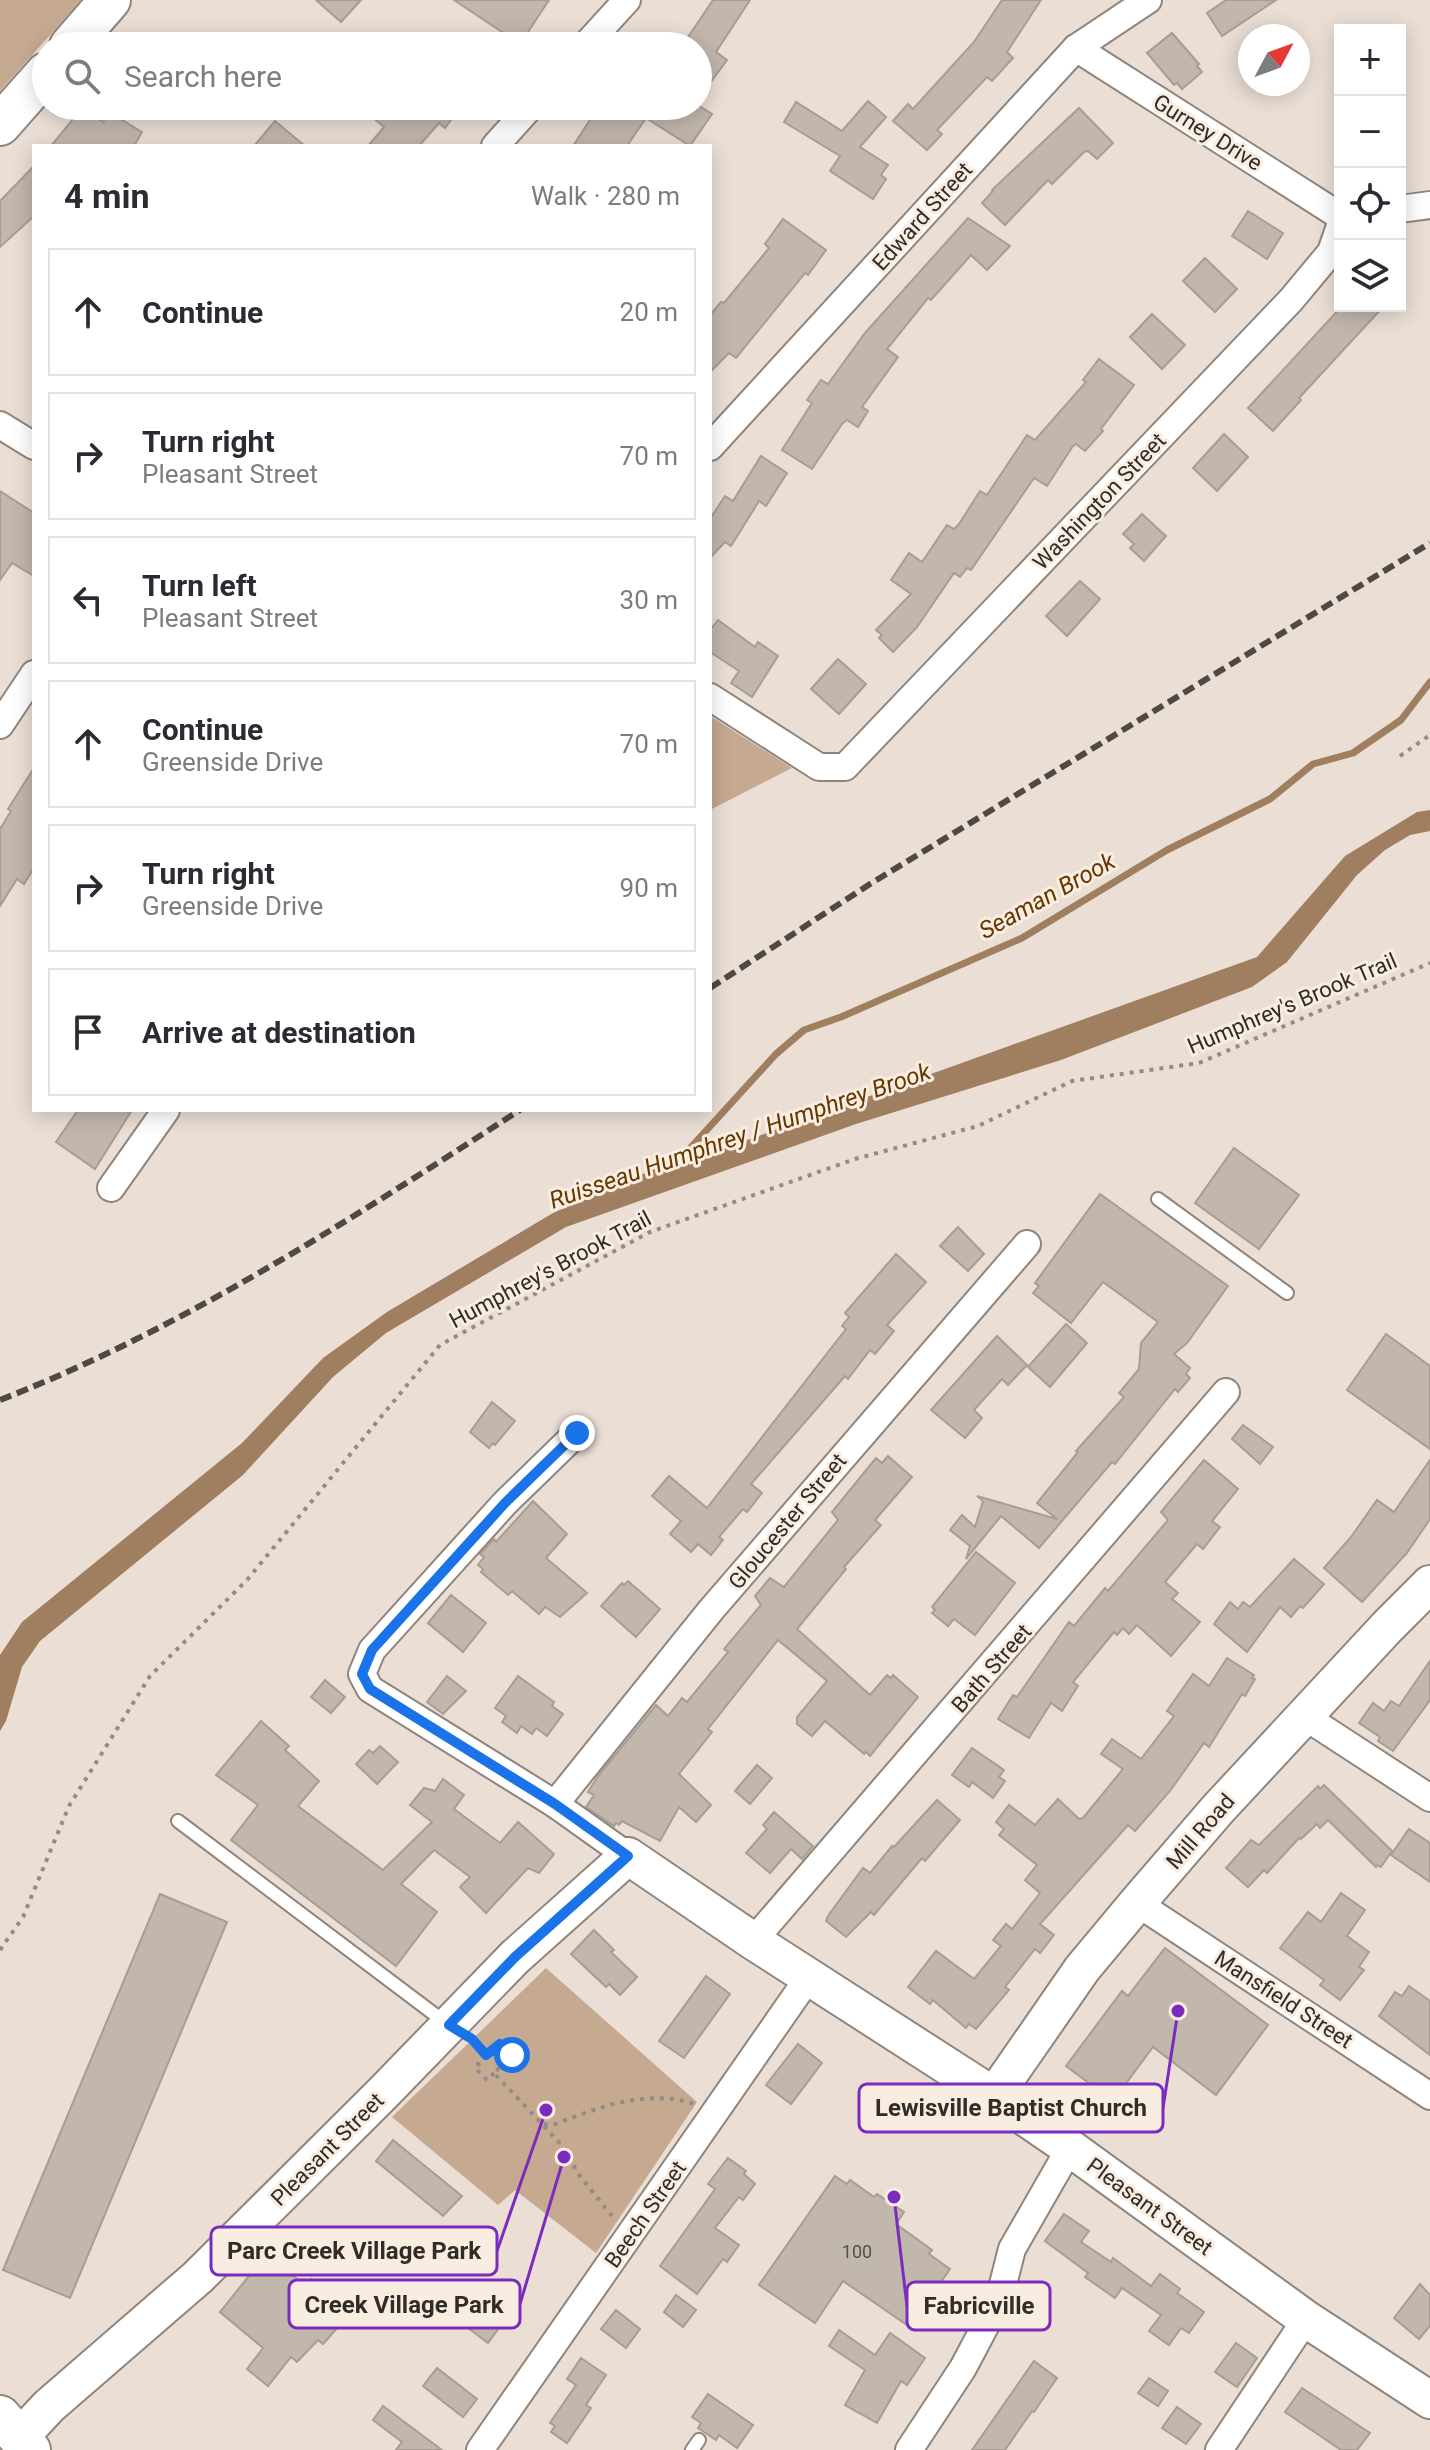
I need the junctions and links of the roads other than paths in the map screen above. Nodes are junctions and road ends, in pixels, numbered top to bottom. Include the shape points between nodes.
1 (110, 0) edge
2 (627, 0) edge
3 (1148, 0) edge
4 (82, 32) edge
5 (598, 32) edge
6 (1076, 48) junction
7 (32, 89) edge
8 (518, 120) edge
9 (0, 125) edge
10 (497, 144) edge
11 (1430, 205) edge
12 (1406, 208) edge
13 (1334, 212) edge
14 (1335, 240) edge
15 (0, 425) edge
16 (32, 445) edge
17 (712, 445) edge
18 (32, 677) edge
19 (712, 698) edge
20 (0, 725) edge
21 (165, 1112) edge
22 (111, 1188) dead end
23 (1158, 1199) dead end
24 (1027, 1244) dead end
25 (1287, 1293) dead end
26 (1226, 1392) dead end
27 (577, 1433) dead end
28 (1430, 1584) edge
29 (1304, 1716) junction
30 (1430, 1798) edge
31 (555, 1804) junction
32 (178, 1821) dead end
33 (628, 1856) junction
34 (1137, 1903) junction
35 (753, 1941) junction
36 (809, 1977) junction
37 (449, 2025) junction
38 (994, 2096) junction
39 (1430, 2096) edge
40 (1070, 2148) junction
41 (1306, 2319) junction
42 (1430, 2400) edge
43 (17, 2434) edge
44 (480, 2450) edge
45 (909, 2450) edge
46 (1219, 2450) edge

1 - 4 main road
2 - 5 street
3 - 6 street, Edward Street
6 - 13 street, Gurney Drive
6 - 17 street, Edward Street
7 - 9 main road
8 - 10 street
11 - 12 street
14 - 19 street, Washington Street via 1291,300 845,767 819,767
15 - 16 street
18 - 20 street
21 - 22 street
23 - 25 lane
24 - 31 street, Gloucester Street via 711,1610
26 - 35 street, Bath Street
27 - 31 street, Pleasant Street via 505,1503 372,1650 362,1674 370,1689
28 - 29 street, Mill Road
29 - 30 street
29 - 34 street, Mill Road
31 - 33 street, Pleasant Street
32 - 37 lane
33 - 35 street, Pleasant Street
33 - 37 street, Pleasant Street via 515,1957
34 - 38 street, Mill Road via 1082,1969
34 - 39 street, Mansfield Street
35 - 36 street, Pleasant Street
36 - 38 street, Pleasant Street
36 - 44 street, Beech Street
37 - 43 street, Pleasant Street via 198,2277
38 - 40 street, Pleasant Street
40 - 41 street, Pleasant Street
40 - 45 street via 1012,2249 999,2300 963,2368
41 - 42 street, Pleasant Street
41 - 46 street

